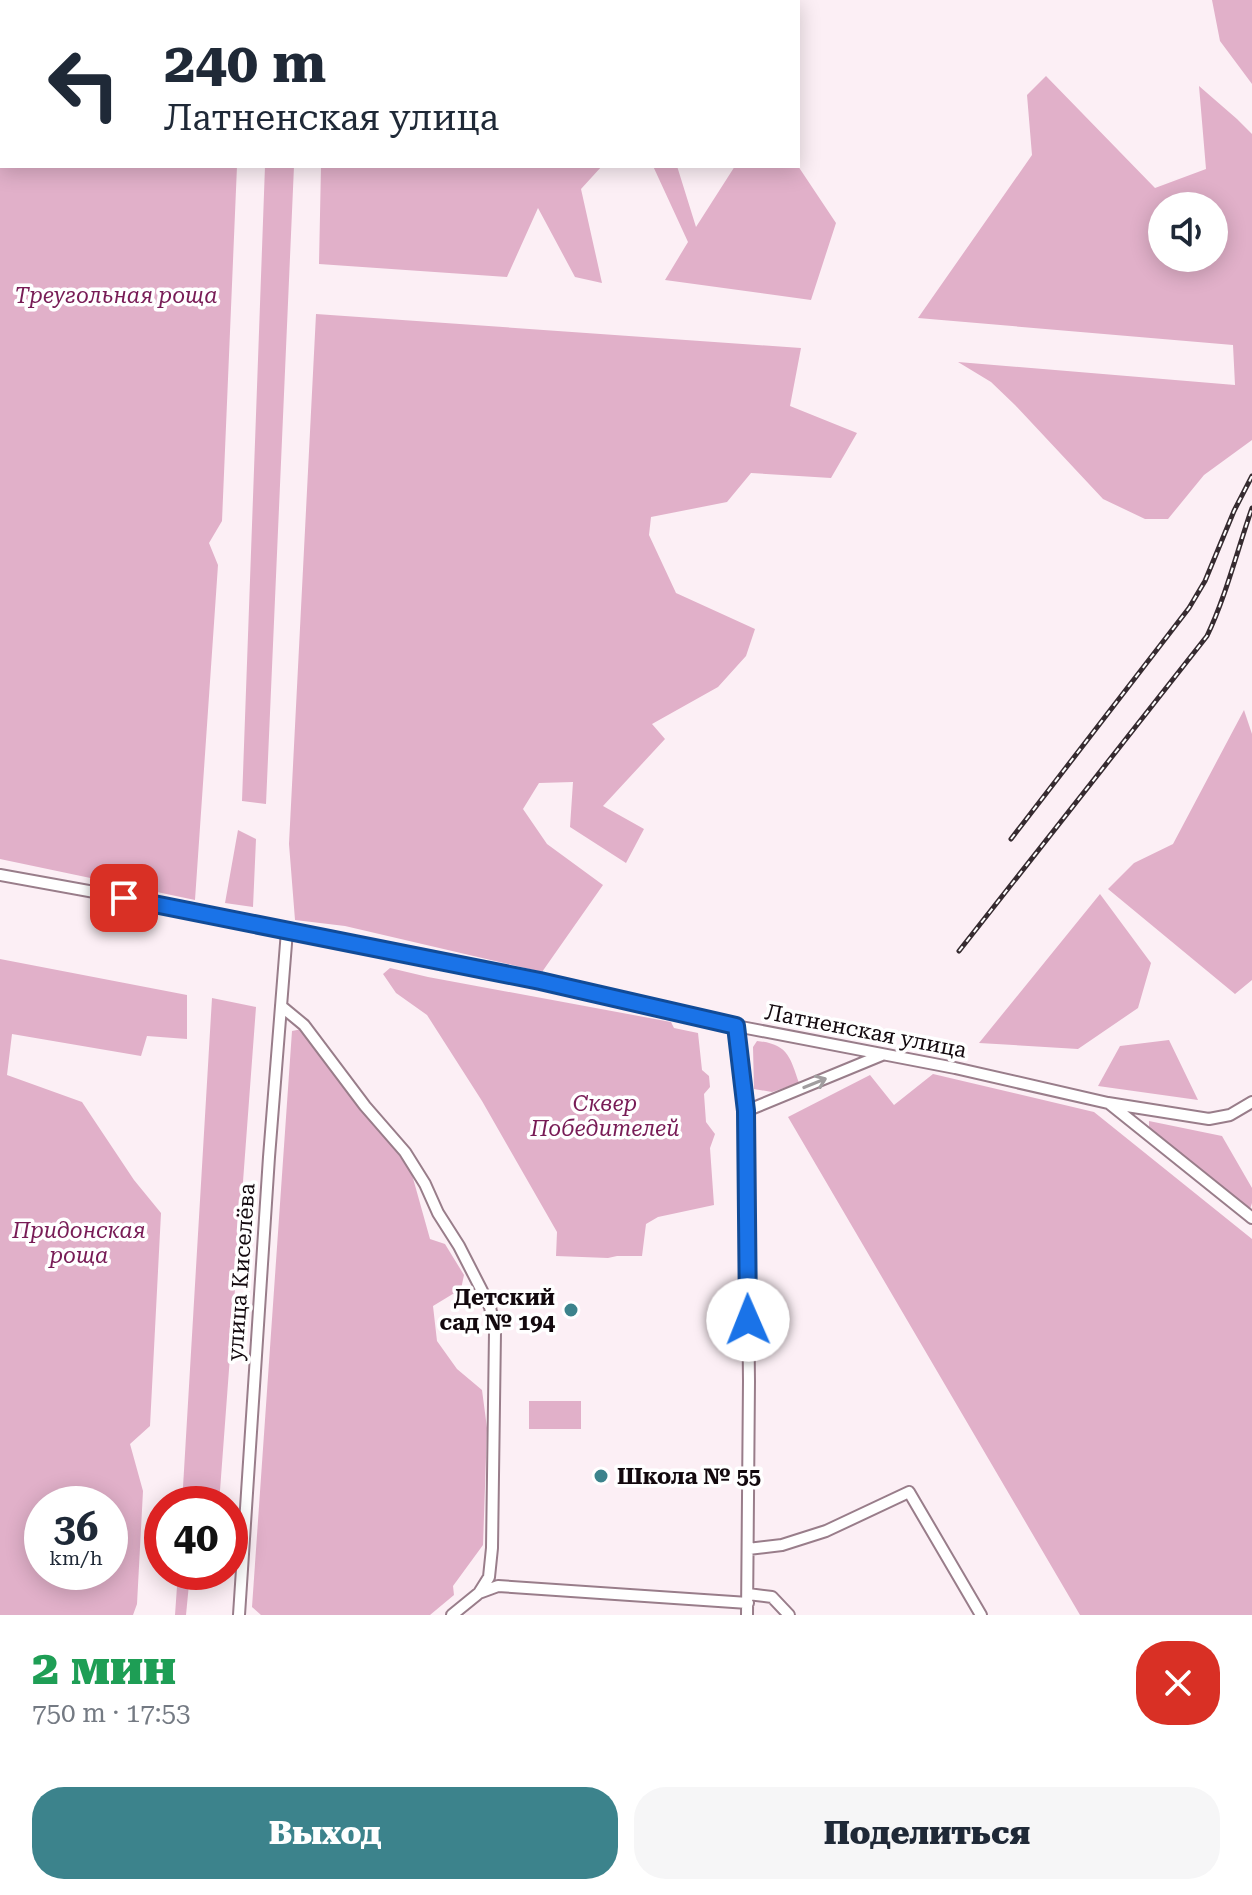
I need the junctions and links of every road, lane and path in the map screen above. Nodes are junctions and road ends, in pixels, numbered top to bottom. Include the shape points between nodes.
1 (0, 875) edge
2 (287, 931) junction
3 (281, 1006) junction
4 (736, 1026) junction
5 (884, 1055) junction
6 (1252, 1102) edge
7 (1108, 1103) junction
8 (746, 1111) junction
9 (1252, 1218) edge
10 (748, 1549) junction
11 (479, 1593) junction
12 (748, 1598) junction
13 (239, 1615) edge
14 (452, 1615) edge
15 (747, 1615) edge
16 (789, 1615) edge
17 (981, 1615) edge

1 - 2 street, Латненская улица
2 - 3 street, улица Киселёва
2 - 4 street, Латненская улица
3 - 11 street via 304,1025 405,1152 490,1307 495,1332 492,1548 489,1577
3 - 13 street, улица Киселёва
4 - 5 street, Латненская улица
4 - 8 street
5 - 7 street, Латненская улица
8 -> 5 street
6 - 7 street, Латненская улица via 1230,1115 1209,1119
7 - 9 street
8 - 10 street
10 - 12 street
10 - 17 street via 816,1535 909,1492
11 - 12 street via 498,1586
11 - 14 street
12 - 15 street
12 - 16 street via 772,1597

